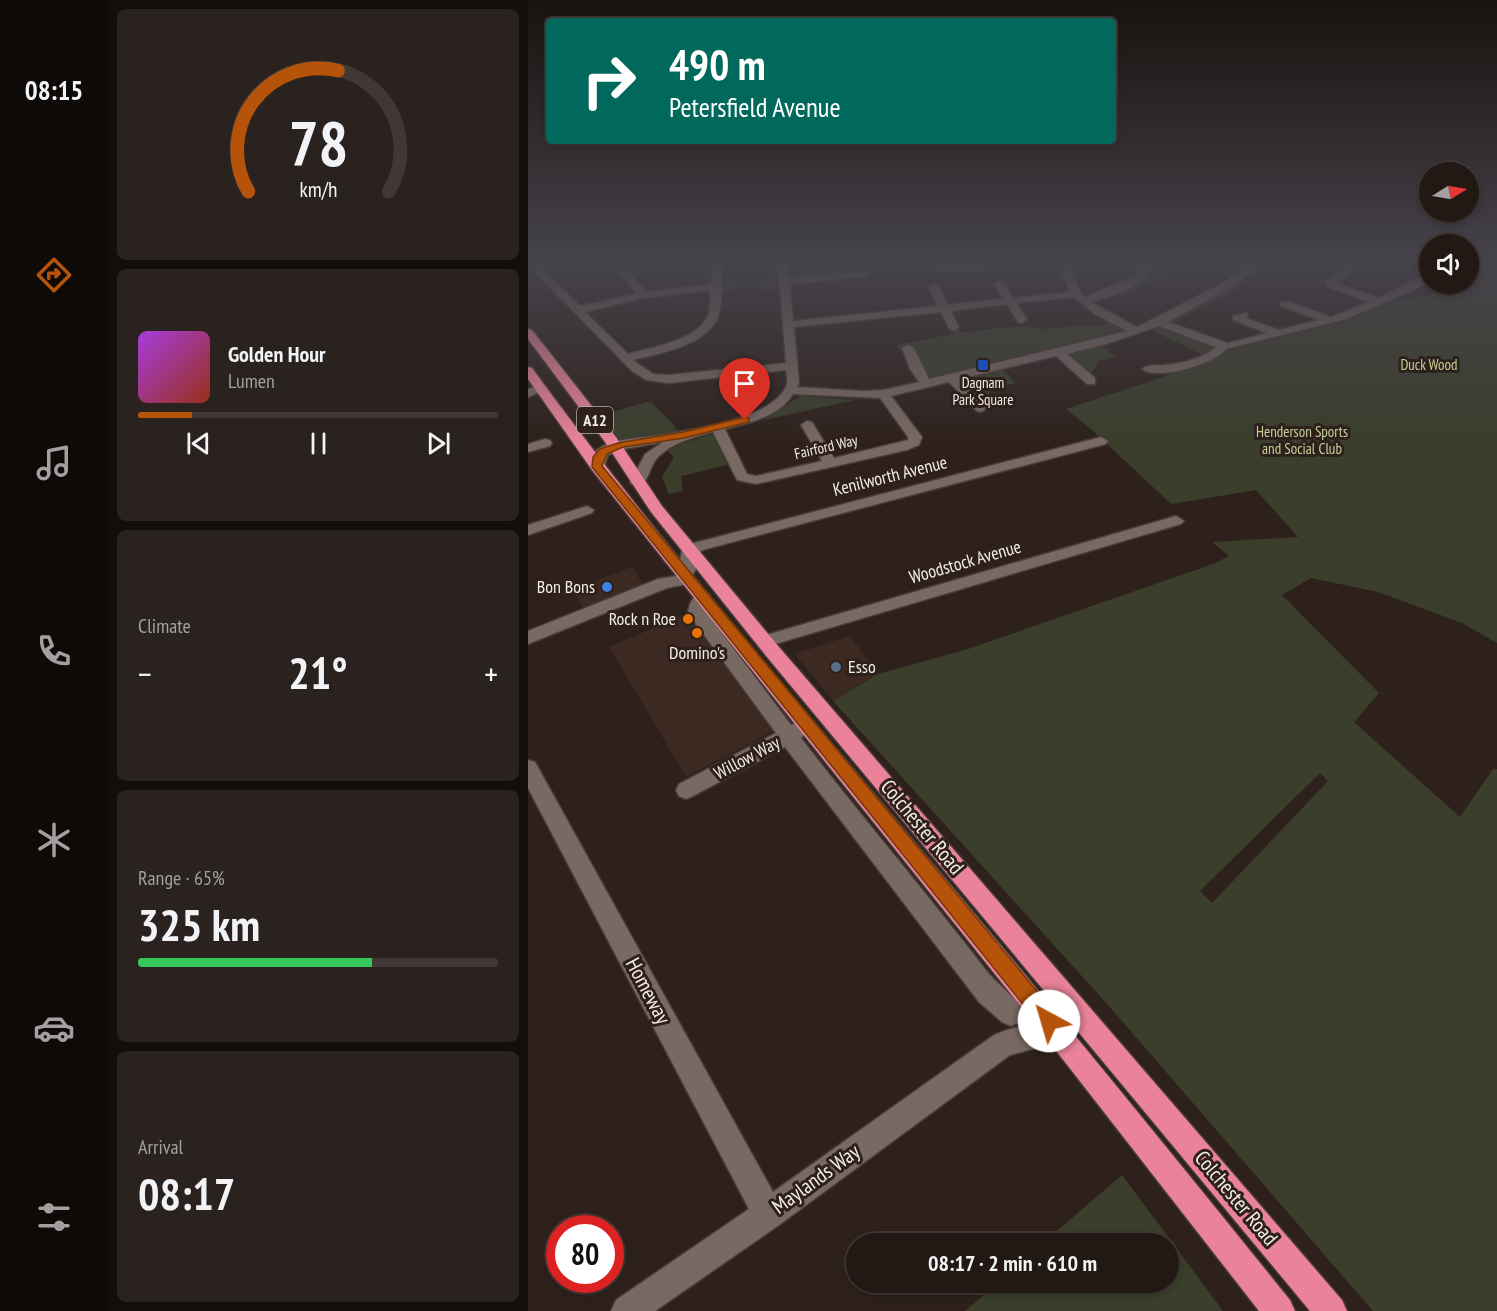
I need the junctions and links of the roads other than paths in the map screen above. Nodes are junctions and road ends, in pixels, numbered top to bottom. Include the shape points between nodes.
1 (590, 322) edge
2 (708, 322) edge
3 (813, 322) edge
4 (951, 322) edge
5 (1118, 322) edge
6 (1159, 322) joint
7 (1248, 322) edge
8 (1323, 322) edge
9 (787, 325) joint
10 (954, 328) dead end
11 (1137, 331) junction
12 (528, 332) edge
13 (1277, 333) junction
14 (1223, 345) junction
15 (908, 348) dead end
16 (1058, 352) junction
17 (627, 358) junction
18 (791, 366) junction
19 (1148, 369) dead end
20 (528, 371) edge
21 (952, 378) junction
22 (1091, 381) dead end
23 (926, 384) junction
24 (790, 390) junction
25 (535, 391) edge
26 (883, 394) junction
27 (981, 408) dead end
28 (807, 425) dead end
29 (717, 427) junction
30 (684, 435) junction
31 (1101, 441) dead end
32 (546, 443) dead end
33 (618, 446) junction
34 (528, 448) edge
35 (646, 462) junction
36 (830, 463) junction
37 (597, 467) junction
38 (637, 483) junction
39 (587, 510) dead end
40 (1176, 521) dead end
41 (528, 530) edge
42 (683, 563) junction
43 (528, 638) edge
44 (765, 641) junction
45 (799, 730) junction
46 (528, 768) edge
47 (686, 790) dead end
48 (1005, 967) junction
49 (1008, 1025) junction
50 (1054, 1037) junction
51 (768, 1214) junction
52 (627, 1311) edge
53 (1280, 1311) edge
54 (1331, 1311) edge

1 - 17 street
2 - 17 street via 679,342
3 - 9 street
4 - 10 street
5 - 11 street
6 - 11 street
6 - 14 street
7 - 13 street
8 - 13 street
9 - 18 street
11 - 16 street
12 - 33 highway, Colchester Road / A12
13 - 14 street
14 - 19 street via 1217,354 1196,361
15 - 23 street
16 - 21 street
16 - 22 street
17 - 18 street via 642,374 663,379
18 - 24 street
20 - 25 highway, Colchester Road / A12
21 - 23 street
21 - 27 street
23 - 26 street
24 - 26 street
24 - 29 street via 767,411
25 - 37 highway, Colchester Road / A12
26 - 36 street, Fairford Way via 915,436 914,442
28 - 36 street
29 - 30 street
29 - 36 street, Fairford Way via 746,479
30 - 33 street
30 - 35 street
31 - 42 street, Kenilworth Avenue
32 - 34 street
33 - 35 street via 635,448
33 - 37 street via 599,457
33 - 38 highway, Colchester Road / A12
35 - 38 street
37 - 42 highway, Colchester Road / A12
38 - 42 highway, Colchester Road / A12
39 - 41 street
40 - 44 street, Woodstock Avenue
42 - 43 street, Kenilworth Avenue via 681,580
42 - 44 highway, Colchester Road / A12
42 - 45 highway, Colchester Road / A12 via 702,598
44 - 54 highway, Colchester Road / A12
45 - 47 street, Willow Way
45 - 48 highway, Colchester Road / A12
45 - 49 street, Colchester Road via 823,782 997,1003
46 - 51 street, Homeway
48 - 49 street
48 - 50 highway, Colchester Road / A12
49 - 50 street, Maylands Way via 1030,1036
49 - 51 street, Maylands Way
50 - 53 highway, Colchester Road / A12
51 - 52 street, Maylands Way

